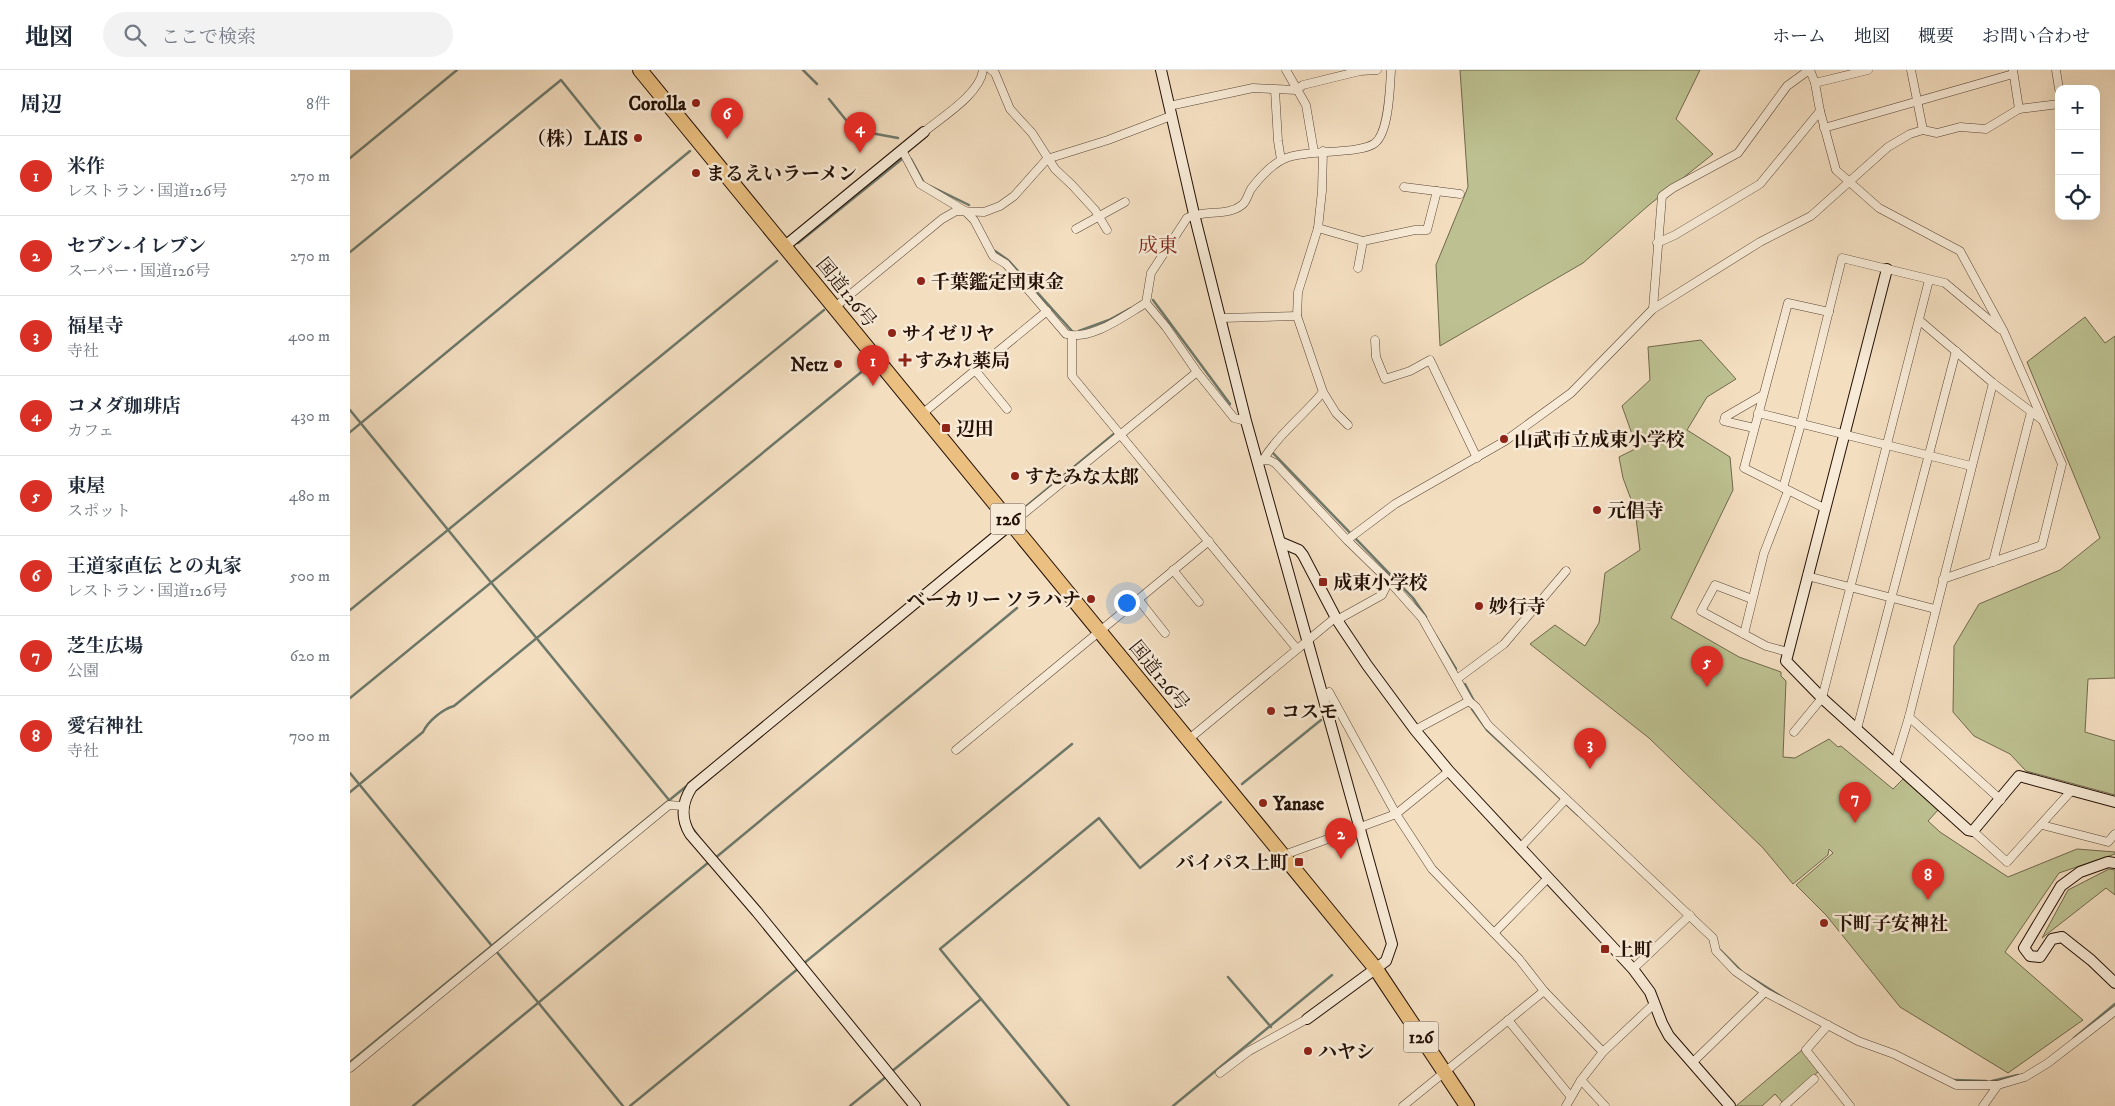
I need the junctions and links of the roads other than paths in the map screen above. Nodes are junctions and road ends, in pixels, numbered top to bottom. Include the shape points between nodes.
1 (640, 70) edge
2 (983, 70) edge
3 (991, 70) edge
4 (1161, 70) edge
5 (1286, 70) edge
6 (1327, 70) edge
7 (1377, 70) edge
8 (1391, 70) edge
9 (1809, 70) edge
10 (1868, 70) edge
11 (1911, 70) edge
12 (2056, 70) edge
13 (2013, 72) edge
14 (1329, 80) junction
15 (1815, 83) junction
16 (2058, 85) edge
17 (1274, 90) junction
18 (1296, 90) junction
19 (1918, 102) junction
20 (2055, 105) edge
21 (2019, 110) junction
22 (1170, 111) junction
23 (1820, 111) junction
24 (1824, 128) junction
25 (1923, 130) junction
26 (924, 132) joint
27 (902, 150) junction
28 (1323, 151) junction
29 (1314, 152) junction
30 (1048, 159) junction
31 (1281, 160) junction
32 (1850, 181) junction
33 (1404, 187) dead end
34 (1437, 191) junction
35 (1460, 194) dead end
36 (1124, 202) dead end
37 (965, 211) junction
38 (1194, 214) junction
39 (1099, 218) junction
40 (1318, 228) junction
41 (1076, 229) dead end
42 (1107, 230) dead end
43 (1363, 241) junction
44 (1657, 243) junction
45 (785, 246) junction
46 (1358, 268) dead end
47 (1887, 270) junction
48 (1929, 280) junction
49 (1146, 302) junction
50 (835, 307) junction
51 (1653, 309) junction
52 (1047, 311) junction
53 (1829, 312) junction
54 (1297, 316) junction
55 (1220, 318) junction
56 (1919, 320) junction
57 (2004, 332) junction
58 (1072, 336) junction
59 (1375, 340) dead end
60 (1956, 351) junction
61 (975, 370) junction
62 (1197, 372) junction
63 (1993, 383) junction
64 (1323, 392) junction
65 (1763, 396) junction
66 (1007, 409) dead end
67 (2031, 412) junction
68 (1758, 413) junction
69 (922, 414) junction
70 (1246, 421) junction
71 (2042, 421) junction
72 (1801, 424) junction
73 (1348, 425) dead end
74 (1754, 428) junction
75 (1120, 434) junction
76 (1843, 435) junction
77 (1886, 445) junction
78 (1929, 456) junction
79 (1477, 458) junction
80 (1260, 461) junction
81 (1971, 466) junction
82 (1785, 489) junction
83 (1824, 508) junction
84 (1012, 524) junction
85 (1350, 538) junction
86 (1209, 542) junction
87 (1280, 542) junction
88 (1993, 562) junction
89 (1173, 570) junction
90 (1566, 571) dead end
91 (1807, 576) junction
92 (1943, 578) junction
93 (1389, 581) junction
94 (1851, 588) junction
95 (1892, 598) junction
96 (1138, 599) junction
97 (1752, 600) junction
98 (1199, 602) dead end
99 (1935, 609) junction
100 (1337, 618) junction
101 (1099, 630) junction
102 (1165, 633) dead end
103 (1744, 634) junction
104 (1307, 640) junction
105 (1297, 649) junction
106 (1788, 652) junction
107 (1457, 679) junction
108 (1322, 695) junction
109 (1822, 698) junction
110 (1472, 703) junction
111 (1909, 717) junction
112 (1415, 730) junction
113 (1857, 730) junction
114 (1794, 732) dead end
115 (1189, 739) junction
116 (956, 750) dead end
117 (1895, 763) junction
118 (1449, 771) junction
119 (2072, 790) junction
120 (2001, 800) junction
121 (1565, 801) junction
122 (2115, 802) edge
123 (683, 806) junction
124 (1396, 814) junction
125 (2042, 825) junction
126 (1360, 827) junction
127 (1974, 831) junction
128 (2115, 834) edge
129 (1520, 848) junction
130 (1284, 855) junction
131 (2115, 863) edge
132 (1548, 878) junction
133 (1688, 917) junction
134 (1494, 933) junction
135 (1376, 968) junction
136 (1633, 969) junction
137 (2115, 983) edge
138 (1544, 991) junction
139 (1765, 992) junction
140 (1655, 1003) junction
141 (2115, 1011) edge
142 (1307, 1019) joint
143 (1508, 1020) junction
144 (1828, 1026) junction
145 (1603, 1052) junction
146 (1692, 1062) junction
147 (350, 1068) edge
148 (1220, 1073) dead end
149 (1444, 1073) junction
150 (1814, 1079) dead end
151 (1581, 1080) junction
152 (1998, 1085) junction
153 (1571, 1097) junction
154 (915, 1106) edge
155 (1403, 1106) edge
156 (1467, 1106) edge
157 (1566, 1106) edge
158 (1605, 1106) edge
159 (1730, 1106) edge
160 (1784, 1106) edge
161 (1850, 1106) edge
162 (1983, 1106) edge

1 - 45 highway, 国道126号 / 126
2 - 26 street via 974,91
3 - 30 street via 1010,109 1032,133
4 - 22 street
5 - 18 street
6 - 14 street
7 - 14 street
8 - 28 street via 1381,135 1363,148
9 - 15 street
9 - 44 street via 1787,86 1738,153 1662,196
10 - 15 street
11 - 19 street
12 - 16 street
13 - 19 street
13 - 21 street
14 - 18 street via 1303,85
15 - 23 street
17 - 18 street
17 - 22 street via 1253,88
17 - 31 street
18 - 29 street via 1306,105
19 - 24 street
19 - 25 street
20 - 21 street
21 - 25 street via 1986,128 1960,127 1937,134
22 - 30 street via 1108,140
22 - 38 street
23 - 24 street
23 - 44 street via 1760,184
24 - 32 street via 1836,170
25 - 32 street via 1888,147
26 - 27 street
27 - 37 street via 920,184
27 - 45 street
28 - 29 street
28 - 40 street
29 - 31 street
30 - 37 street via 1014,196 1000,206 984,212
30 - 39 street
31 - 38 street via 1251,189 1244,203 1237,208
32 - 51 street via 1811,216 1760,242
32 - 57 street via 1879,208 1960,251
33 - 34 street
34 - 35 street
34 - 43 street via 1428,230
36 - 39 street
37 - 50 street via 956,211 942,219
37 - 52 street via 974,220 993,256 1006,264
38 - 49 street via 1187,218 1155,264
38 - 55 street
39 - 41 street
39 - 42 street
40 - 43 street
40 - 54 street via 1298,292
43 - 46 street
44 - 51 street
45 - 50 highway, 国道126号 / 126
47 - 48 street
47 - 53 street via 1842,258
47 - 76 street
48 - 56 street
48 - 57 street via 1944,283
49 - 58 street via 1105,327
49 - 62 street
50 - 69 highway, 国道126号 / 126
51 - 79 street via 1571,393
52 - 58 street via 1066,334
52 - 61 street
53 - 65 street via 1788,303
53 - 72 street
54 - 55 street
54 - 64 street
55 - 70 street
56 - 60 street
56 - 77 street
57 - 71 street
58 - 75 street via 1072,376
59 - 79 street via 1376,357 1384,379 1410,371 1430,360
60 - 63 street
60 - 78 street
61 - 66 street
61 - 69 street
62 - 70 street via 1234,418
62 - 75 street
63 - 67 street
63 - 81 street
64 - 73 street
64 - 80 street
65 - 68 street
65 - 74 street via 1725,417 1724,421
67 - 71 street
67 - 88 street
68 - 72 street
68 - 74 street
69 - 84 highway, 国道126号 / 126
70 - 80 street
71 - 88 street via 2062,464 2042,545
72 - 76 street
72 - 82 street
74 - 82 street via 1744,468
75 - 84 street
75 - 86 street
76 - 77 street
76 - 83 street
77 - 78 street
77 - 94 street
78 - 81 street
78 - 95 street
79 - 85 street via 1395,504
80 - 85 street via 1275,463
80 - 87 street
81 - 92 street
82 - 83 street
82 - 97 street
83 - 91 street
84 - 101 highway, 国道126号 / 126
84 - 123 street via 692,787
85 - 93 street
86 - 89 street
86 - 105 street
87 - 100 street via 1303,555
87 - 104 street
88 - 92 street
89 - 96 street
89 - 98 street
90 - 107 street via 1504,644
91 - 94 street
91 - 106 street
92 - 99 street
93 - 100 street via 1382,596
93 - 107 street via 1422,618
94 - 95 street
94 - 109 street
95 - 99 street
95 - 113 street
96 - 101 street
96 - 102 street
97 - 103 street
97 - 103 street via 1715,585 1701,611
99 - 111 street
100 - 104 street
100 - 112 street via 1366,665
101 - 115 highway, 国道126号 / 126
101 - 116 street
103 - 106 street via 1766,646
104 - 105 street
104 - 108 street
105 - 115 street
106 - 109 street via 1786,661
107 - 110 street
108 - 124 street via 1329,692
108 - 126 street
109 - 113 street
109 - 114 street
110 - 112 street
110 - 121 street via 1494,732
111 - 117 street
111 - 120 street
112 - 118 street
113 - 117 street
115 - 130 highway, 国道126号 / 126
117 - 127 street via 1968,830
118 - 124 street
118 - 129 street
119 - 120 street via 2019,776
119 - 122 street
119 - 125 street
120 - 127 street
121 - 129 street
121 - 133 street
123 - 147 street via 669,805
123 - 154 street via 690,834
124 - 126 street
124 - 134 street via 1432,869
125 - 127 street via 2007,862
125 - 128 street via 2108,842
126 - 130 street
126 - 135 street via 1392,944 1388,958
129 - 132 street
130 - 135 highway, 国道126号 / 126
131 - 137 street via 2108,862 2080,872 2061,886 2024,948 2030,956 2040,957 2052,939 2062,937
132 - 134 street
132 - 136 street
133 - 136 street
133 - 139 street via 1715,944 1735,971
134 - 138 street
135 - 142 street
135 - 149 highway, 国道126号 / 126
136 - 140 street
138 - 143 street
138 - 145 street
139 - 144 street
139 - 146 street
140 - 145 street
140 - 146 street via 1669,1036
141 - 152 street via 2048,1063 2025,1077
142 - 148 street via 1249,1051
143 - 149 street
143 - 153 street
144 - 152 street via 1956,1085
144 - 161 street via 1806,1050
145 - 151 street
146 - 159 street
149 - 155 street
149 - 156 highway, 国道126号 / 126
150 - 160 street
151 - 153 street
151 - 158 street
152 - 162 street
153 - 157 street

